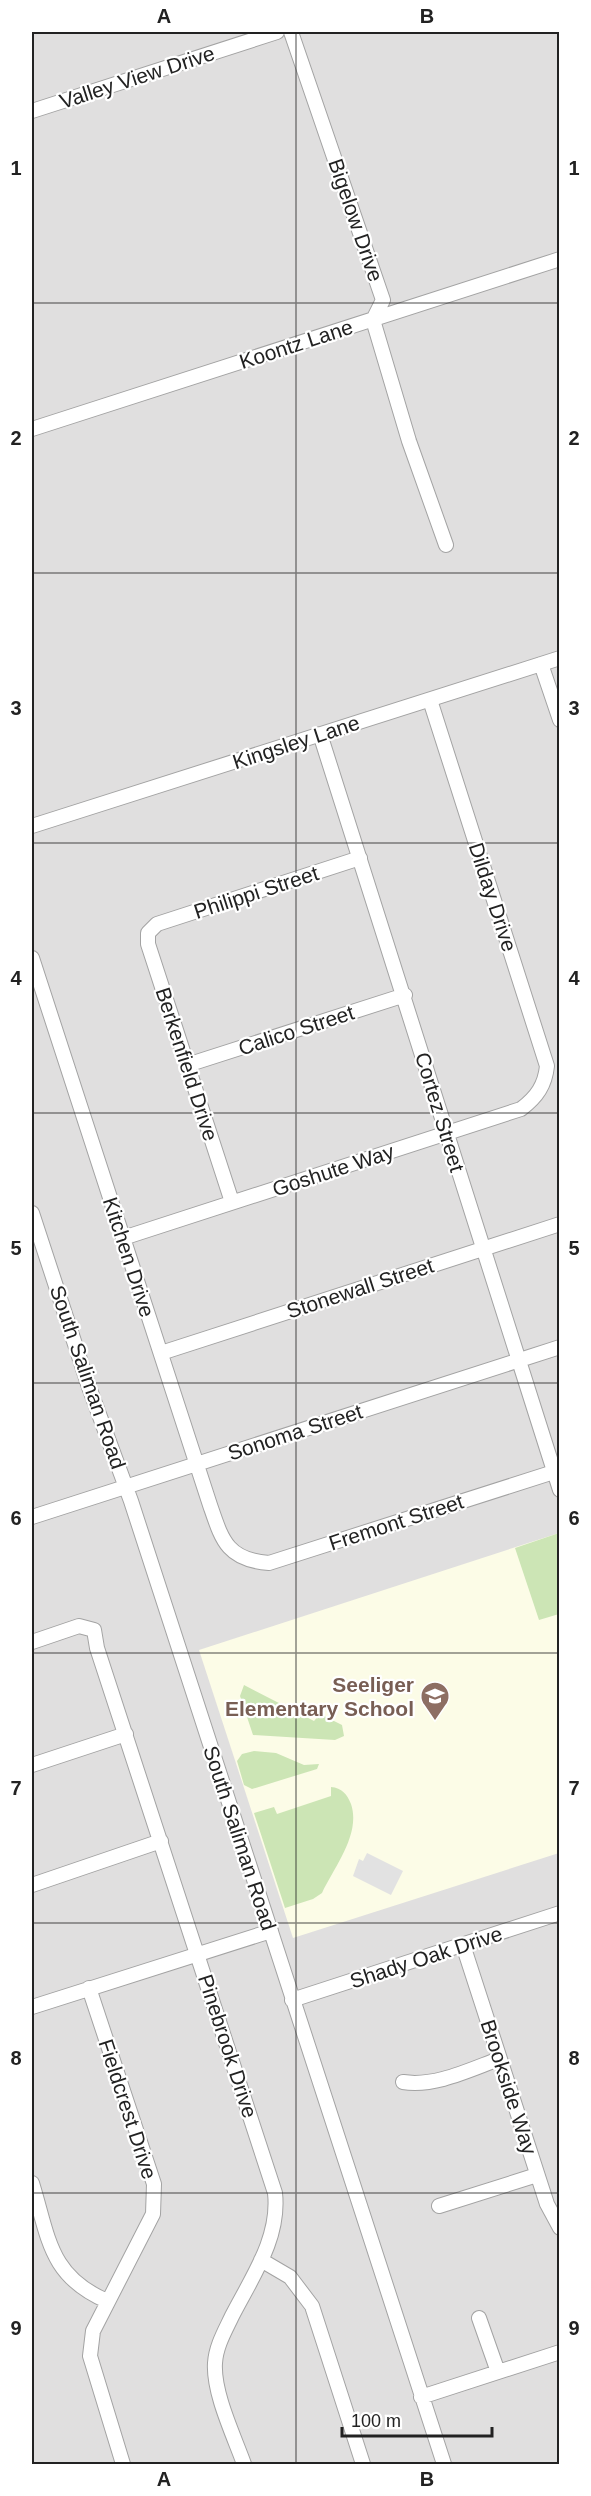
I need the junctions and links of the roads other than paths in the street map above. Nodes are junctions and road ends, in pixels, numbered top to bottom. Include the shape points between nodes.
1 (277, 32) edge
2 (291, 32) edge
3 (32, 111) edge
4 (560, 259) edge
5 (373, 320) junction
6 (32, 429) edge
7 (446, 545) dead end
8 (560, 658) edge
9 (541, 664) junction
10 (430, 700) junction
11 (560, 720) edge
12 (320, 734) junction
13 (32, 826) edge
14 (360, 858) junction
15 (152, 927) joint
16 (32, 958) edge
17 (405, 995) junction
18 (187, 1065) junction
19 (538, 1094) joint
20 (448, 1133) junction
21 (231, 1202) junction
22 (32, 1213) edge
23 (560, 1224) edge
24 (123, 1238) junction
25 (482, 1249) junction
26 (560, 1347) edge
27 (161, 1353) junction
28 (517, 1361) junction
29 (196, 1464) junction
30 (556, 1470) edge
31 (126, 1486) junction
32 (560, 1490) edge
33 (32, 1517) edge
34 (233, 1552) joint
35 (32, 1642) edge
36 (126, 1734) junction
37 (32, 1765) edge
38 (161, 1841) junction
39 (32, 1885) edge
40 (560, 1913) edge
41 (271, 1931) junction
42 (463, 1945) junction
43 (198, 1954) junction
44 (89, 1988) junction
45 (292, 2000) junction
46 (32, 2007) edge
47 (499, 2059) junction
48 (403, 2082) dead end
49 (537, 2175) junction
50 (32, 2183) edge
51 (439, 2206) dead end
52 (560, 2228) edge
53 (261, 2260) junction
54 (107, 2301) junction
55 (479, 2318) dead end
56 (560, 2352) edge
57 (498, 2372) junction
58 (421, 2397) junction
59 (123, 2464) edge
60 (244, 2464) edge
61 (363, 2464) edge
62 (444, 2464) edge

1 - 3 street, Valley View Drive
2 - 5 street, Bigelow Drive via 383,300
4 - 5 street, Koontz Lane
5 - 6 street, Koontz Lane
5 - 7 street via 409,441
8 - 9 street, Kingsley Lane
9 - 10 street, Kingsley Lane
9 - 11 street
10 - 12 street, Kingsley Lane
10 - 19 street, Dilday Drive via 546,1066 546,1077
12 - 13 street, Kingsley Lane
12 - 14 street, Cortez Street
14 - 15 street, Philippi Street
14 - 17 street, Cortez Street
15 - 18 street, Berkenfield Drive via 148,944
16 - 24 street, Kitchen Drive
17 - 18 street, Calico Street
17 - 20 street, Cortez Street
18 - 21 street, Berkenfield Drive
19 - 20 street, Goshute Way via 521,1109
20 - 21 street, Goshute Way
20 - 25 street, Cortez Street
21 - 24 street, Goshute Way
22 - 31 street, South Saliman Road
23 - 25 street, Stonewall Street
24 - 27 street, Kitchen Drive
25 - 27 street, Stonewall Street
25 - 28 street, Cortez Street
26 - 28 street, Sonoma Street
27 - 29 street, Kitchen Drive
28 - 29 street, Sonoma Street
28 - 30 street, Cortez Street
29 - 31 street, Sonoma Street
29 - 34 street, Kitchen Drive via 223,1540
30 - 32 street, Cortez Street
30 - 34 street, Fremont Street via 268,1563 248,1561
31 - 33 street, Sonoma Street
31 - 41 street, South Saliman Road
35 - 36 street, Pinebrook Drive via 79,1626 94,1630
36 - 37 street
36 - 38 street, Pinebrook Drive
38 - 39 street
38 - 43 street, Pinebrook Drive
40 - 42 street, Shady Oak Drive
41 - 43 street
41 - 45 street, South Saliman Road
42 - 45 street, Shady Oak Drive
42 - 47 street, Brookside Way
43 - 44 street
43 - 53 street, Pinebrook Drive via 275,2193 276,2223
44 - 46 street
44 - 54 street, Fieldcrest Drive via 154,2184 153,2214
45 - 58 street, South Saliman Road
47 - 48 street via 434,2081
47 - 49 street, Brookside Way
49 - 51 street
49 - 52 street, Brookside Way via 546,2204
50 - 54 street via 60,2266 73,2283
53 - 60 street, Pinebrook Drive via 221,2338 215,2365 218,2388
53 - 61 street via 290,2277 312,2306
54 - 59 street, Fieldcrest Drive via 93,2331 90,2356
55 - 57 street
56 - 57 street
57 - 58 street
58 - 62 street, South Saliman Road

